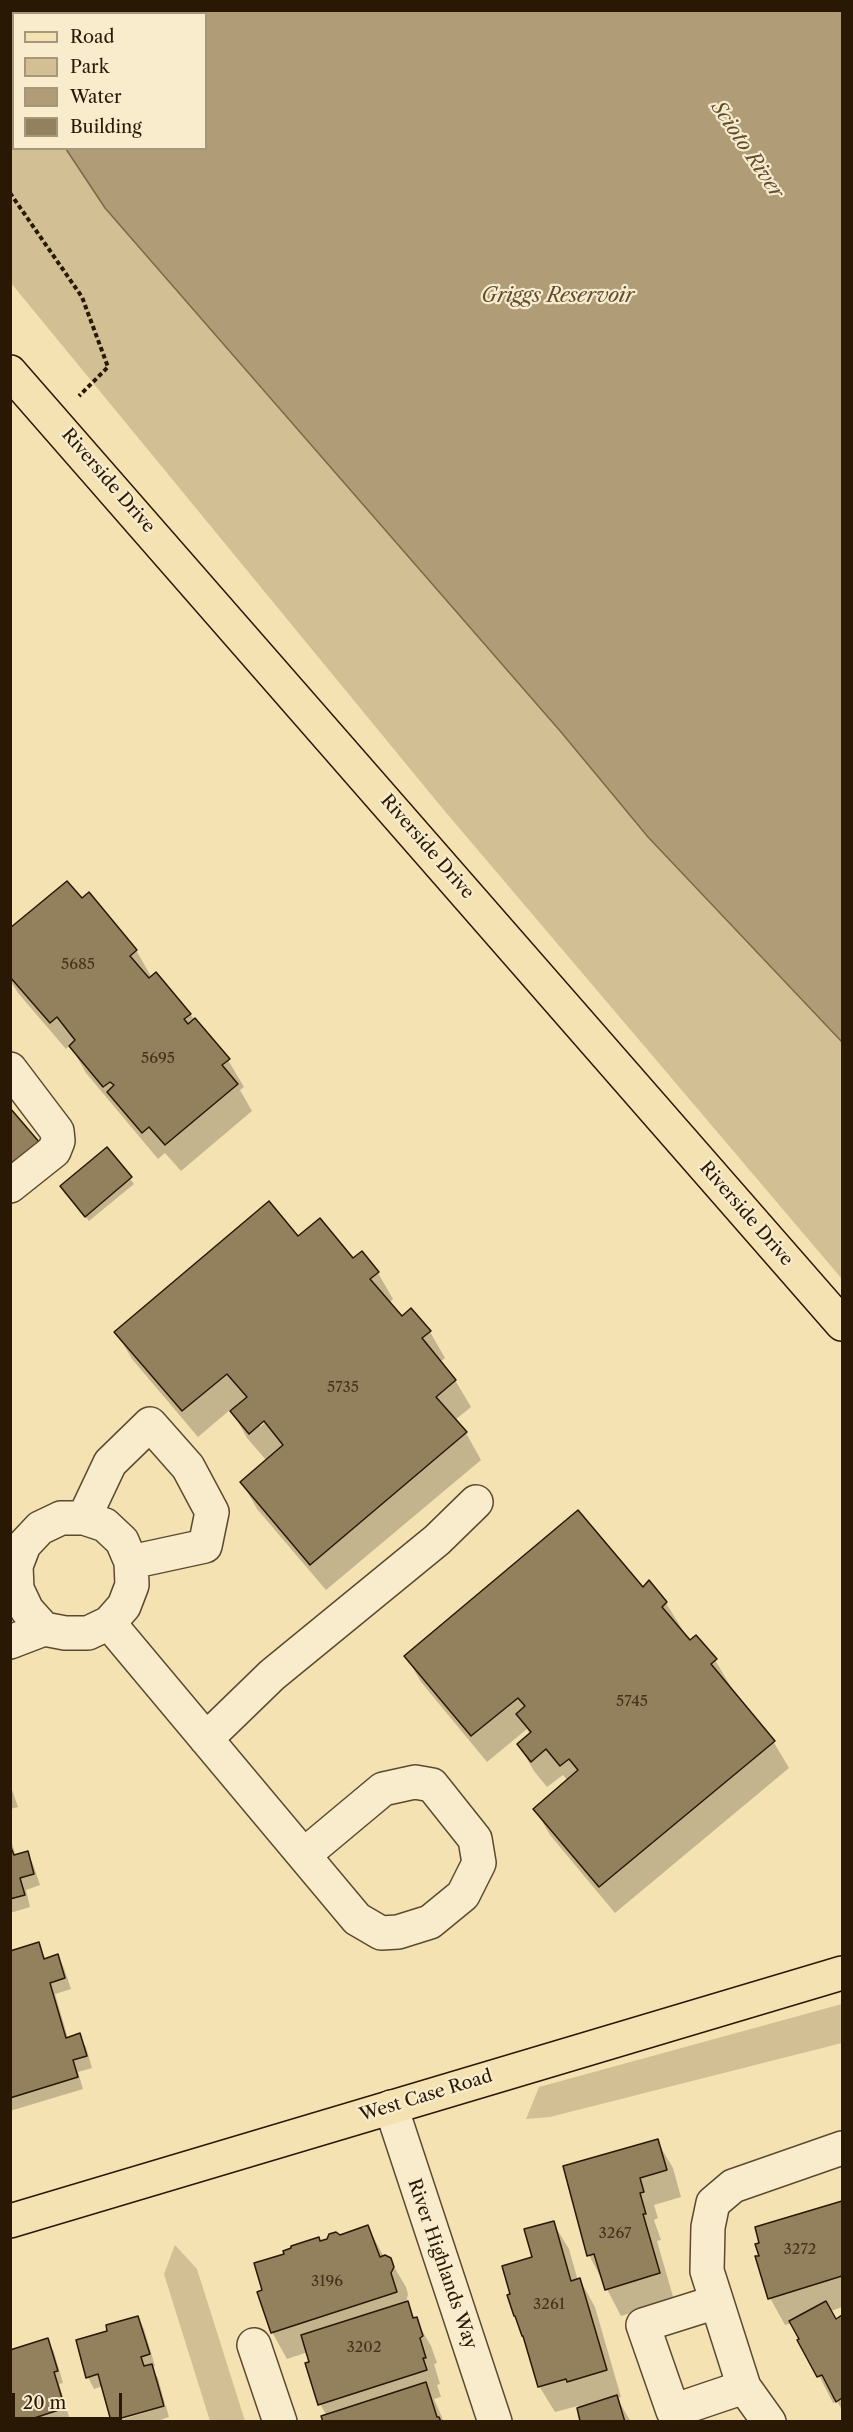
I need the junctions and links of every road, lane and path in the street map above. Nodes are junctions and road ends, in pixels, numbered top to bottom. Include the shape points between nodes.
1 (10, 193) edge
2 (10, 372) edge
3 (55, 420) junction
4 (10, 1069) edge
5 (10, 1186) edge
6 (843, 1324) edge
7 (476, 1502) dead end
8 (84, 1518) junction
9 (132, 1562) junction
10 (14, 1591) edge
11 (109, 1623) junction
12 (44, 1629) junction
13 (10, 1642) edge
14 (206, 1739) junction
15 (304, 1855) junction
16 (843, 1973) edge
17 (390, 2107) junction
18 (843, 2148) edge
19 (10, 2221) edge
20 (716, 2302) junction
21 (254, 2344) dead end
22 (744, 2387) junction
23 (280, 2421) edge
24 (495, 2421) edge
25 (769, 2421) edge

1 - 3 path via 82,297 108,367
2 - 3 main road, Riverside Drive
3 - 6 main road, Riverside Drive
4 - 5 street via 57,1131 58,1141 54,1151
7 - 14 street via 437,1540 272,1675
8 - 9 street via 105,1526 122,1541
8 - 9 street via 110,1463 150,1424 188,1467 212,1512 205,1546
8 - 10 street via 61,1518 40,1528 24,1545 16,1566
9 - 11 street via 132,1585 124,1606
10 - 12 street
11 - 12 street via 88,1633
11 - 14 street
12 - 13 street
14 - 15 street
15 - 15 street via 357,1919 381,1933 430,1922 463,1895 479,1863 476,1839 432,1785 415,1782 383,1789
16 - 17 main road, West Case Road
17 - 19 main road, West Case Road
17 - 24 street, River Highlands Way
18 - 20 street via 733,2186 713,2203 707,2271
20 - 22 street
20 - 22 street via 643,2325 673,2411
21 - 23 street
22 - 25 street

